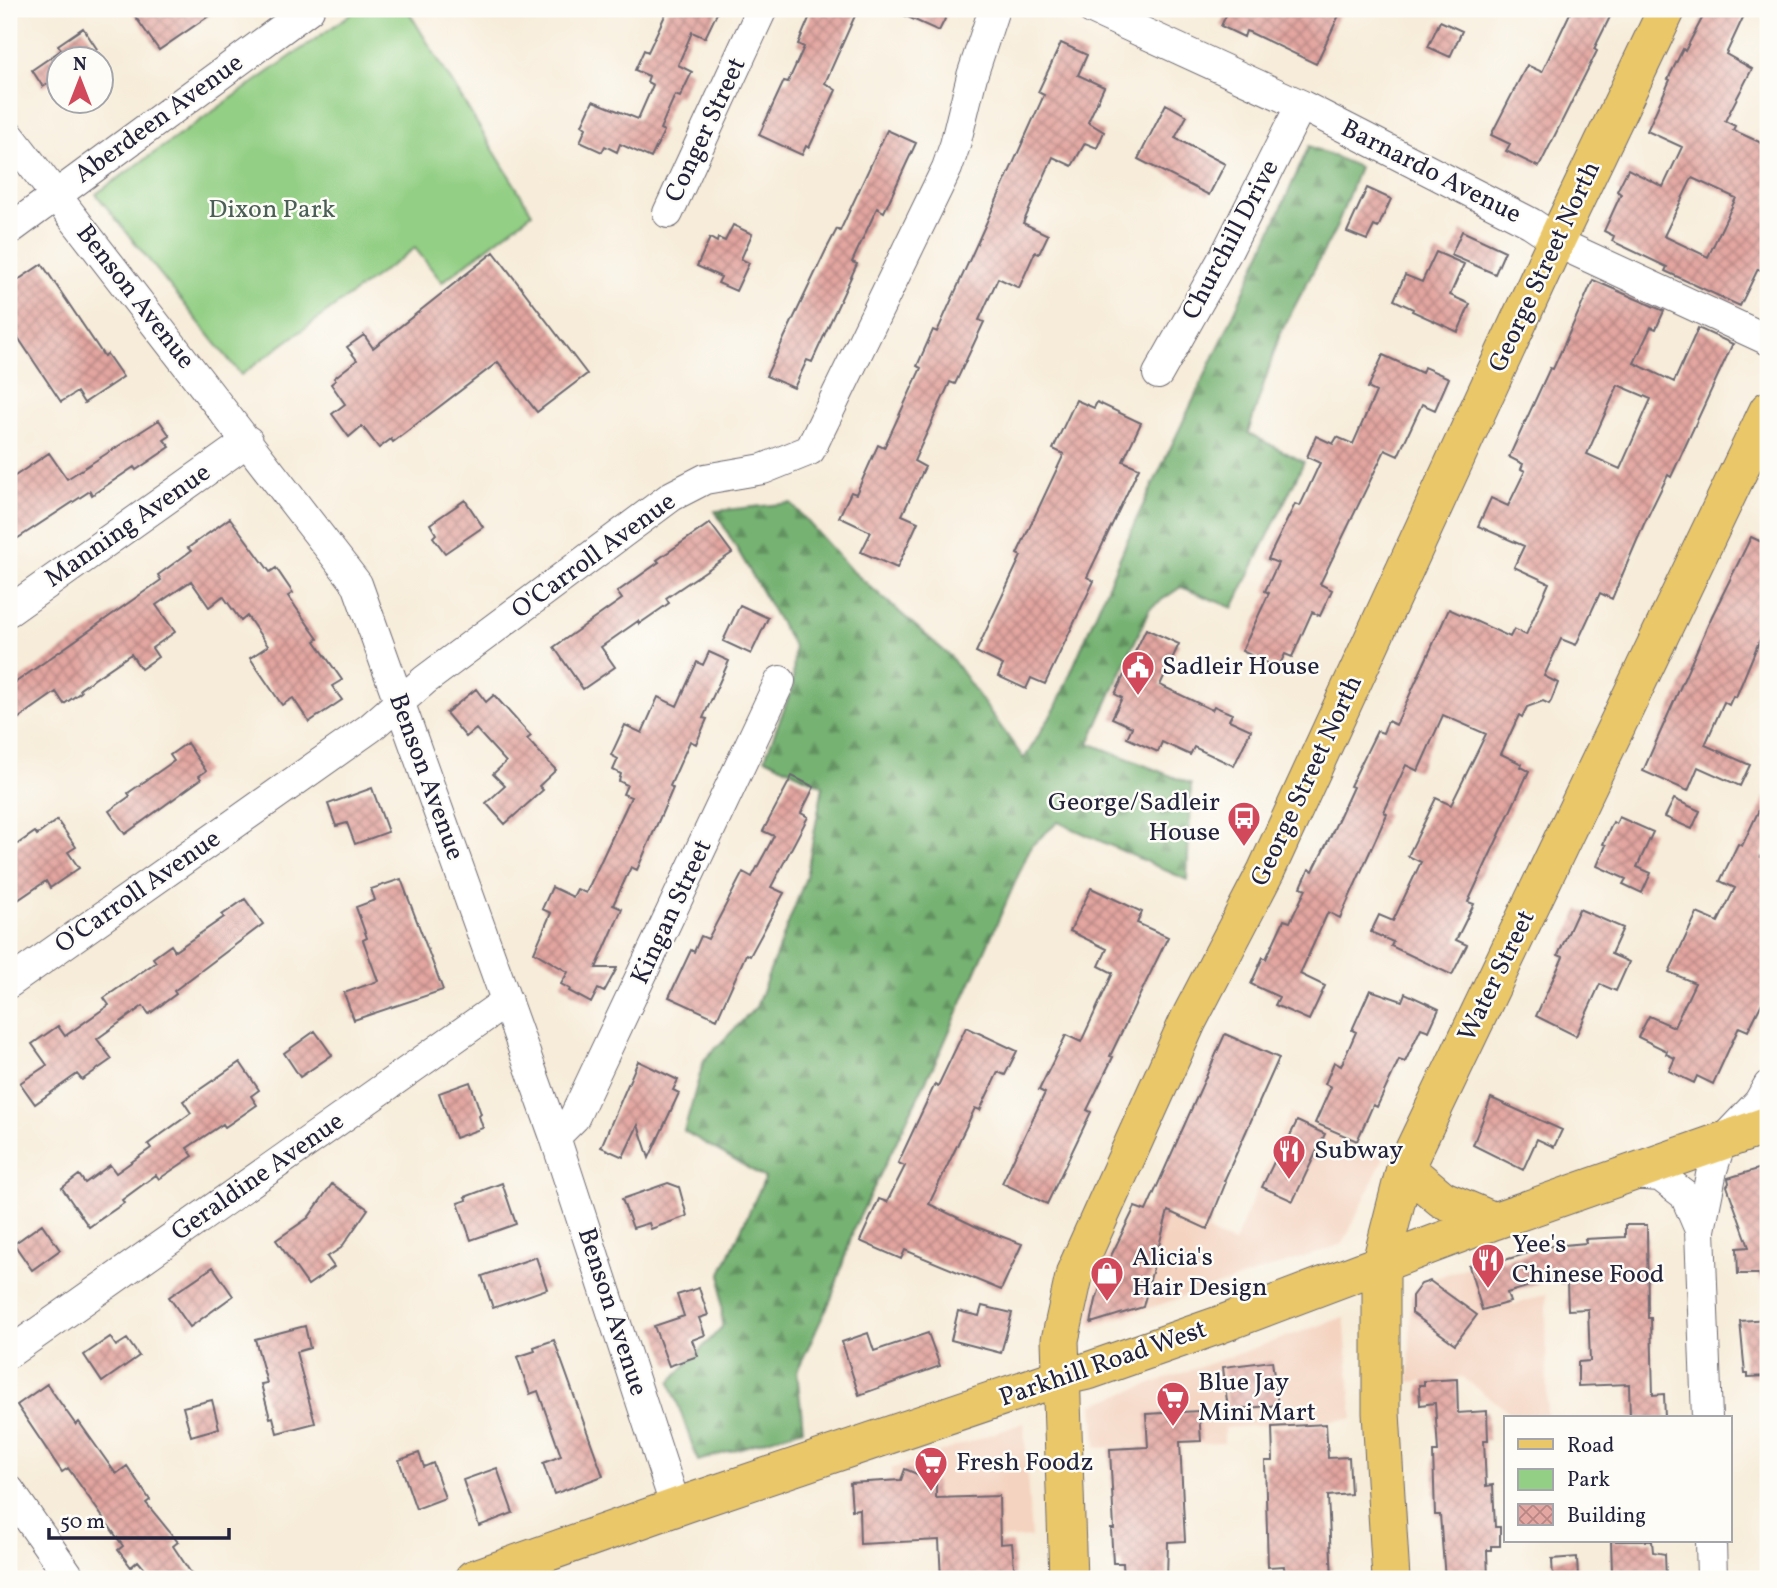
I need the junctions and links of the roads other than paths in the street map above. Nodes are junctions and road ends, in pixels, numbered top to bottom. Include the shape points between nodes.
1 (309, 9) edge
2 (762, 9) edge
3 (994, 9) edge
4 (1667, 9) edge
5 (1105, 12) edge
6 (1301, 105) junction
7 (9, 135) edge
8 (56, 195) junction
9 (667, 213) dead end
10 (9, 230) edge
11 (1557, 241) junction
12 (1768, 340) edge
13 (1158, 374) dead end
14 (1768, 410) edge
15 (248, 442) junction
16 (9, 611) edge
17 (780, 681) dead end
18 (400, 704) junction
19 (9, 983) edge
20 (507, 1002) junction
21 (1768, 1086) edge
22 (1768, 1125) edge
23 (555, 1137) junction
24 (1721, 1142) junction
25 (1405, 1168) junction
26 (1630, 1174) junction
27 (1494, 1221) junction
28 (1700, 1230) junction
29 (1381, 1262) junction
30 (9, 1353) edge
31 (1061, 1377) junction
32 (1707, 1416) edge
33 (9, 1490) edge
34 (676, 1508) junction
35 (1711, 1542) edge
36 (71, 1579) edge
37 (473, 1579) edge
38 (1068, 1579) edge
39 (1391, 1579) edge
40 (1713, 1579) edge

1 - 8 street, Aberdeen Avenue
2 - 9 street, Conger Street
3 - 18 street, O'Carroll Avenue via 947,168 810,450 763,469 705,479 672,496 425,680
4 - 11 main road, George Street North
5 - 6 street, Barnardo Avenue
6 - 11 street, Barnardo Avenue via 1531,223
6 - 13 street, Churchill Drive via 1228,250
7 - 8 street, Benson Avenue
8 - 10 street, Aberdeen Avenue
8 - 15 street, Benson Avenue
11 - 12 street, Barnardo Avenue
11 - 31 main road, George Street North via 1266,872 1188,1021 1095,1224 1066,1309 1060,1340
14 - 25 main road, Water Street
15 - 16 street, Manning Avenue
15 - 18 street, Benson Avenue via 356,584
17 - 23 street, Kingan Street via 574,1118
18 - 19 street, O'Carroll Avenue
18 - 20 street, Benson Avenue
20 - 23 street, Benson Avenue
20 - 30 street, Geraldine Avenue
21 - 24 street
22 - 24 main road, Parkhill Road West
23 - 34 street, Benson Avenue
24 - 26 main road, Parkhill Road West
24 - 28 street
25 - 27 main road via 1442,1199
25 - 29 main road, Water Street
26 - 27 main road, Parkhill Road West
26 - 28 street via 1660,1176 1685,1195
27 - 29 main road, Parkhill Road West
28 - 32 street
29 - 31 main road, Parkhill Road West via 1219,1325
29 - 39 main road, Water Street via 1381,1413
31 - 34 main road, Parkhill Road West
31 - 38 main road, George Street North
33 - 36 street
34 - 37 main road, Parkhill Road West
35 - 40 street

